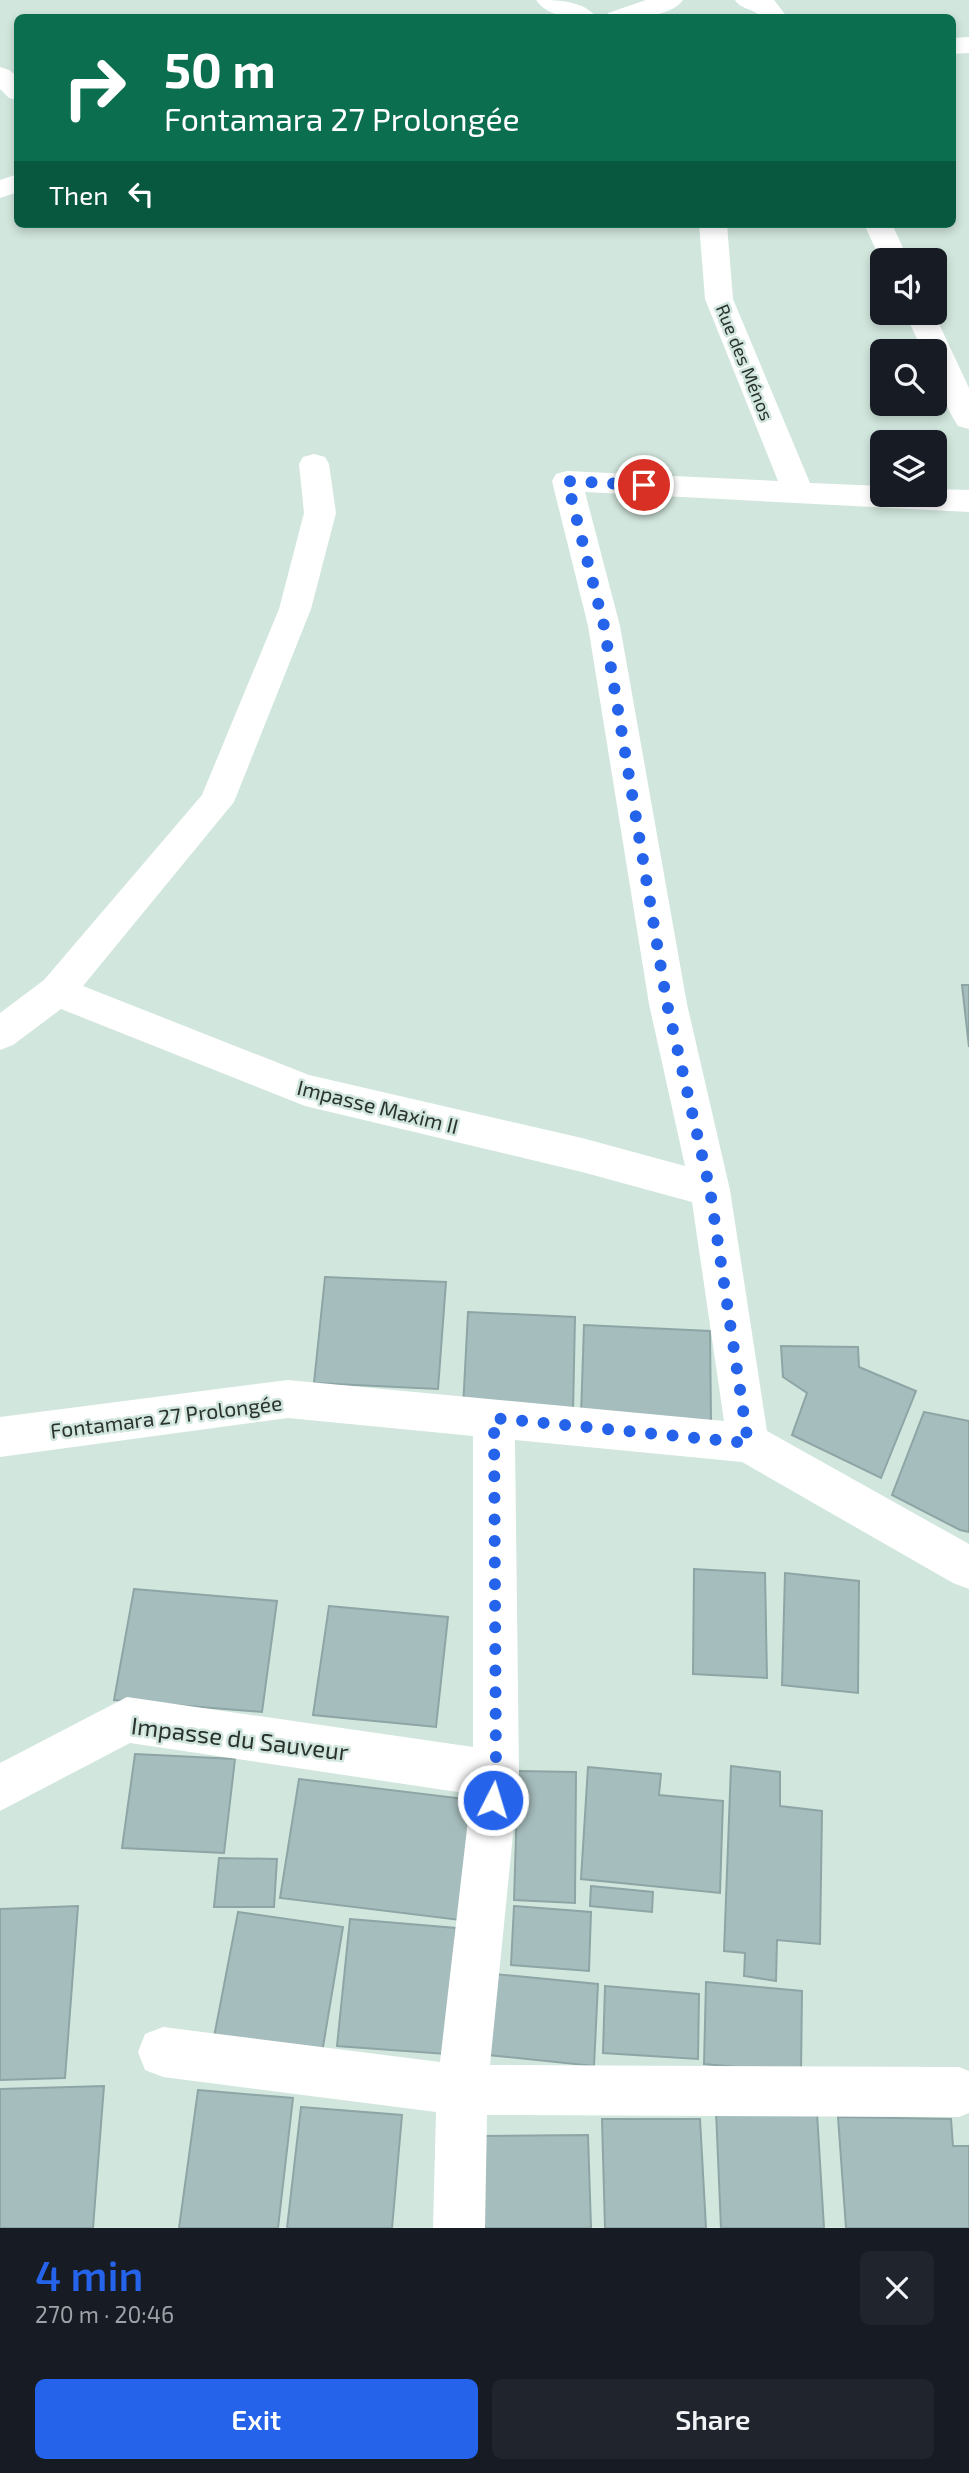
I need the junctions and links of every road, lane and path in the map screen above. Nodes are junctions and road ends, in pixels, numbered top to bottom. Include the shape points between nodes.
1 (548, 0) edge
2 (671, 0) edge
3 (747, 0) edge
4 (577, 14) edge
5 (629, 14) edge
6 (773, 14) edge
7 (0, 75) edge
8 (14, 88) edge
9 (713, 228) edge
10 (879, 228) edge
11 (889, 248) edge
12 (925, 325) edge
13 (969, 419) edge
14 (314, 464) dead end
15 (799, 494) junction
16 (969, 501) edge
17 (57, 991) junction
18 (0, 1034) edge
19 (710, 1190) junction
20 (494, 1418) junction
21 (0, 1437) edge
22 (748, 1443) junction
23 (969, 1567) edge
24 (496, 1774) junction
25 (0, 1788) edge
26 (163, 2052) dead end
27 (462, 2090) junction
28 (959, 2092) dead end
29 (459, 2228) edge

1 - 4 street
2 - 5 street
3 - 6 street via 765,5
7 - 8 street
9 - 15 street, Rue des Ménos via 719,299
10 - 11 street
12 - 13 street
14 - 17 street via 320,513 295,609 216,802
15 - 16 street
15 - 19 street via 567,481 604,626 667,1004
17 - 18 street
17 - 19 street, Impasse Maxim II via 305,1090
19 - 22 street
20 - 21 street, Fontamara 27 Prolongée via 288,1399
20 - 22 street, Fontamara 27 Prolongée
20 - 24 street
22 - 23 street, Fontamara 27 Prolongée
24 - 25 street, Impasse du Sauveur via 127,1720
24 - 27 street
26 - 27 street
27 - 28 street
27 - 29 street

